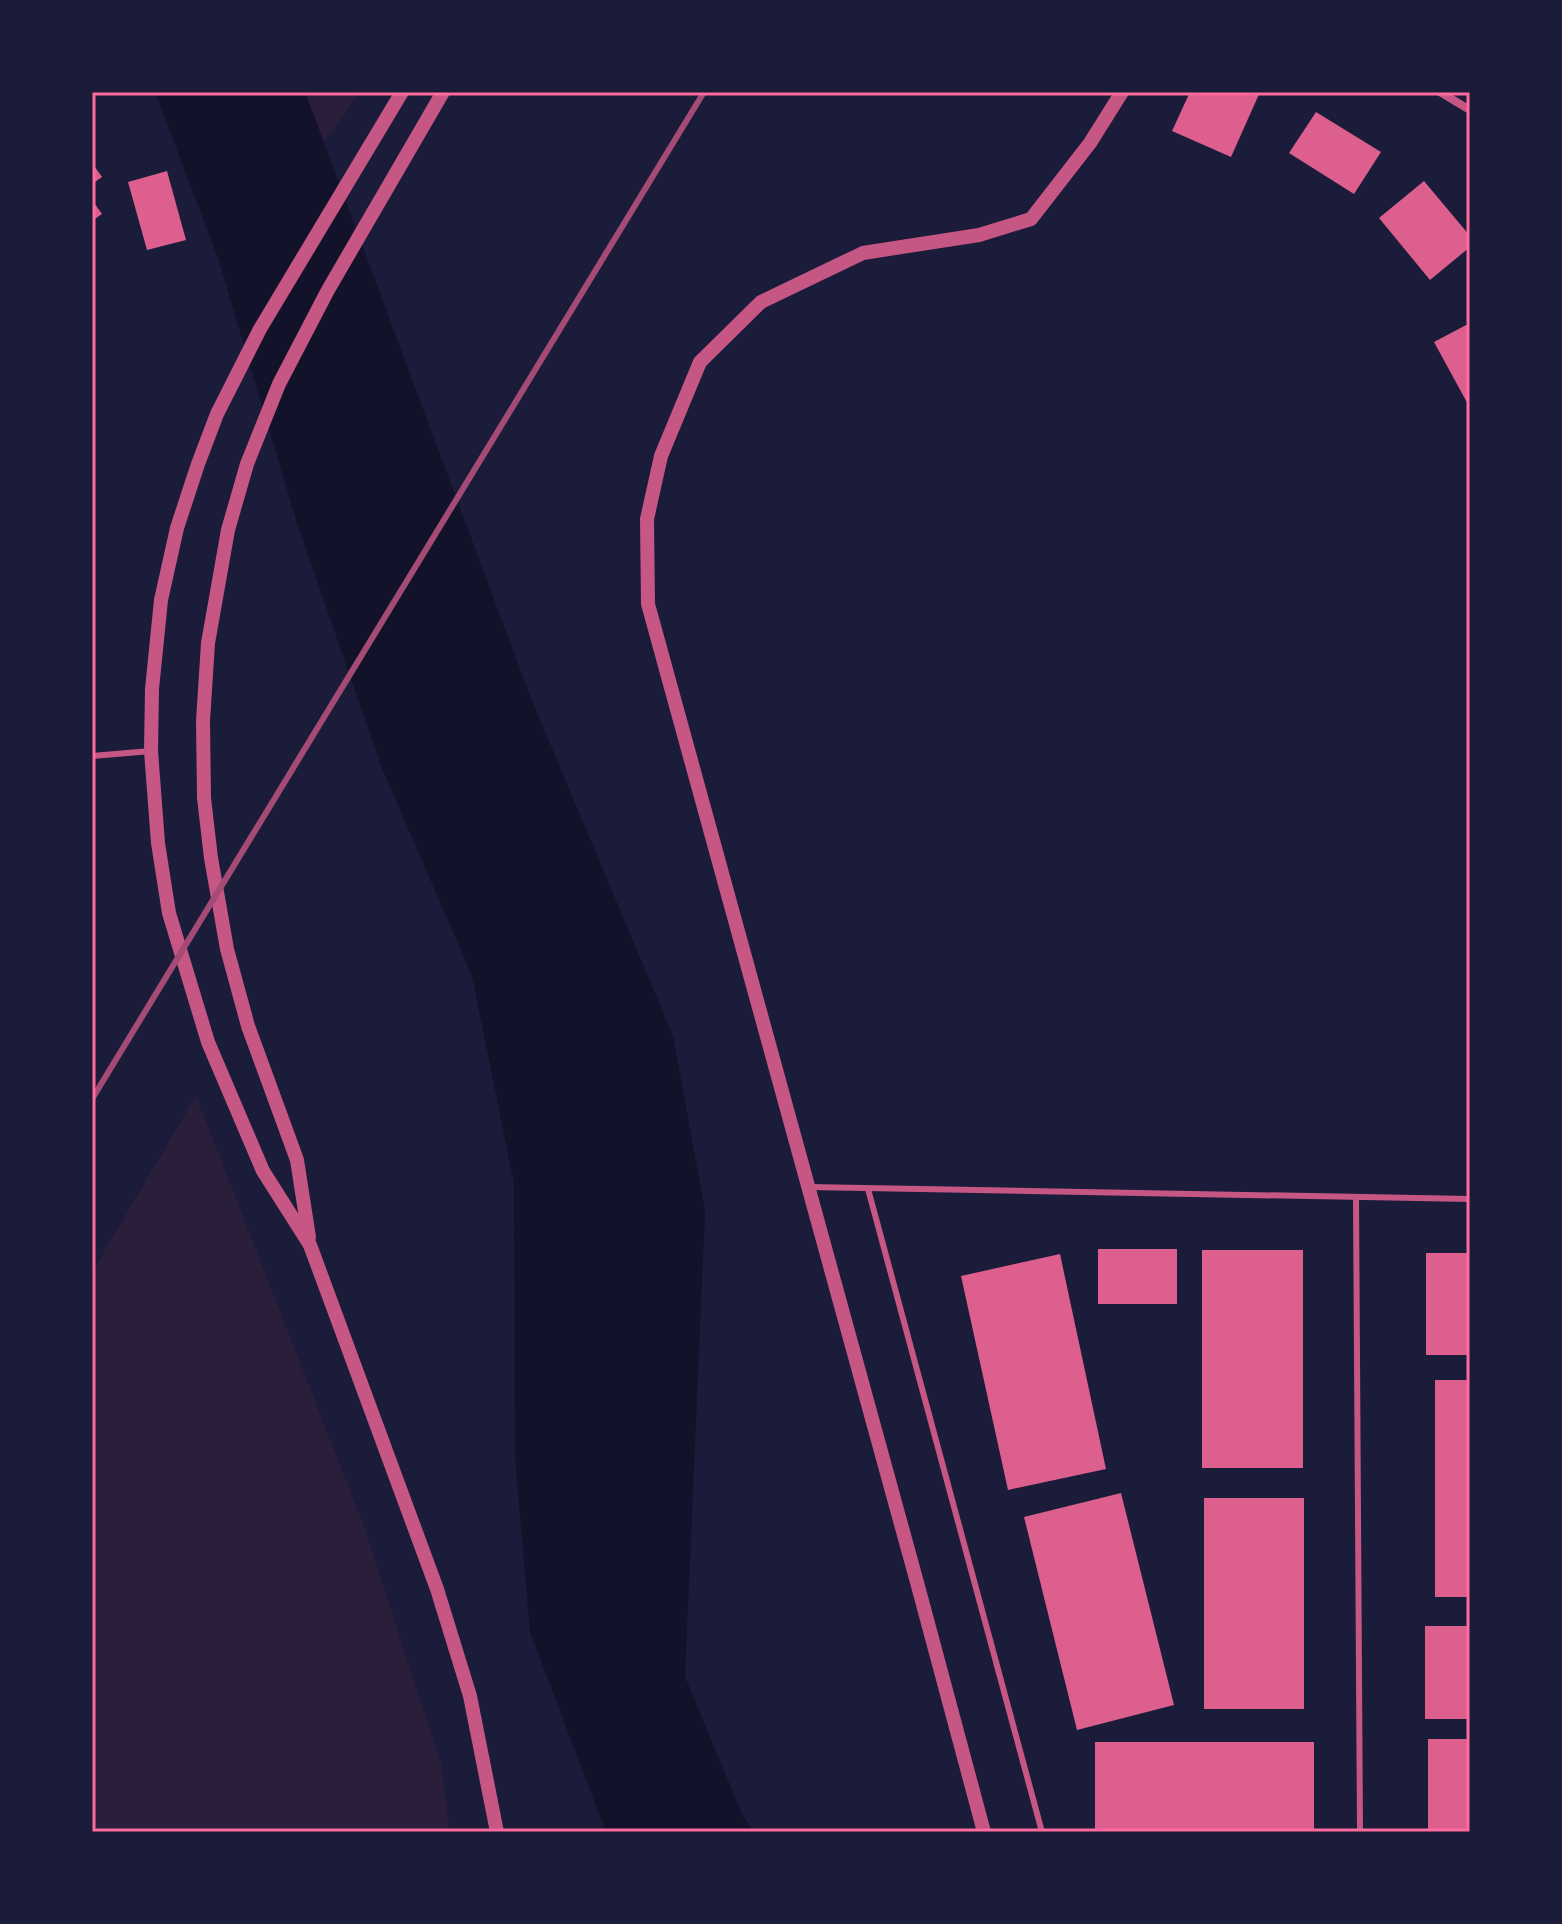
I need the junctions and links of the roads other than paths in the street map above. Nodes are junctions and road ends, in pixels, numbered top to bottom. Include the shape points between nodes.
1 (402, 92) edge
2 (1122, 92) edge
3 (1440, 92) edge
4 (442, 93) edge
5 (1470, 110) edge
6 (151, 751) junction
7 (92, 756) edge
8 (809, 1187) junction
9 (868, 1189) junction
10 (1356, 1198) junction
11 (1470, 1199) edge
12 (310, 1245) junction
13 (497, 1832) edge
14 (984, 1832) edge
15 (1042, 1832) edge
16 (1360, 1832) edge

1 - 6 street via 260,329 217,414 177,528 161,600
2 - 8 street via 1031,219 979,235 863,253 761,302 700,362 661,456 647,519 648,604
3 - 5 street
4 - 12 street via 279,384 228,530 208,643 204,798 211,858 248,1026 297,1160
6 - 7 lane
6 - 12 street via 169,913 208,1042 263,1171
8 - 9 lane
8 - 14 street
9 - 10 lane
9 - 15 lane
10 - 11 lane
10 - 16 lane
12 - 13 street via 437,1589 470,1696

